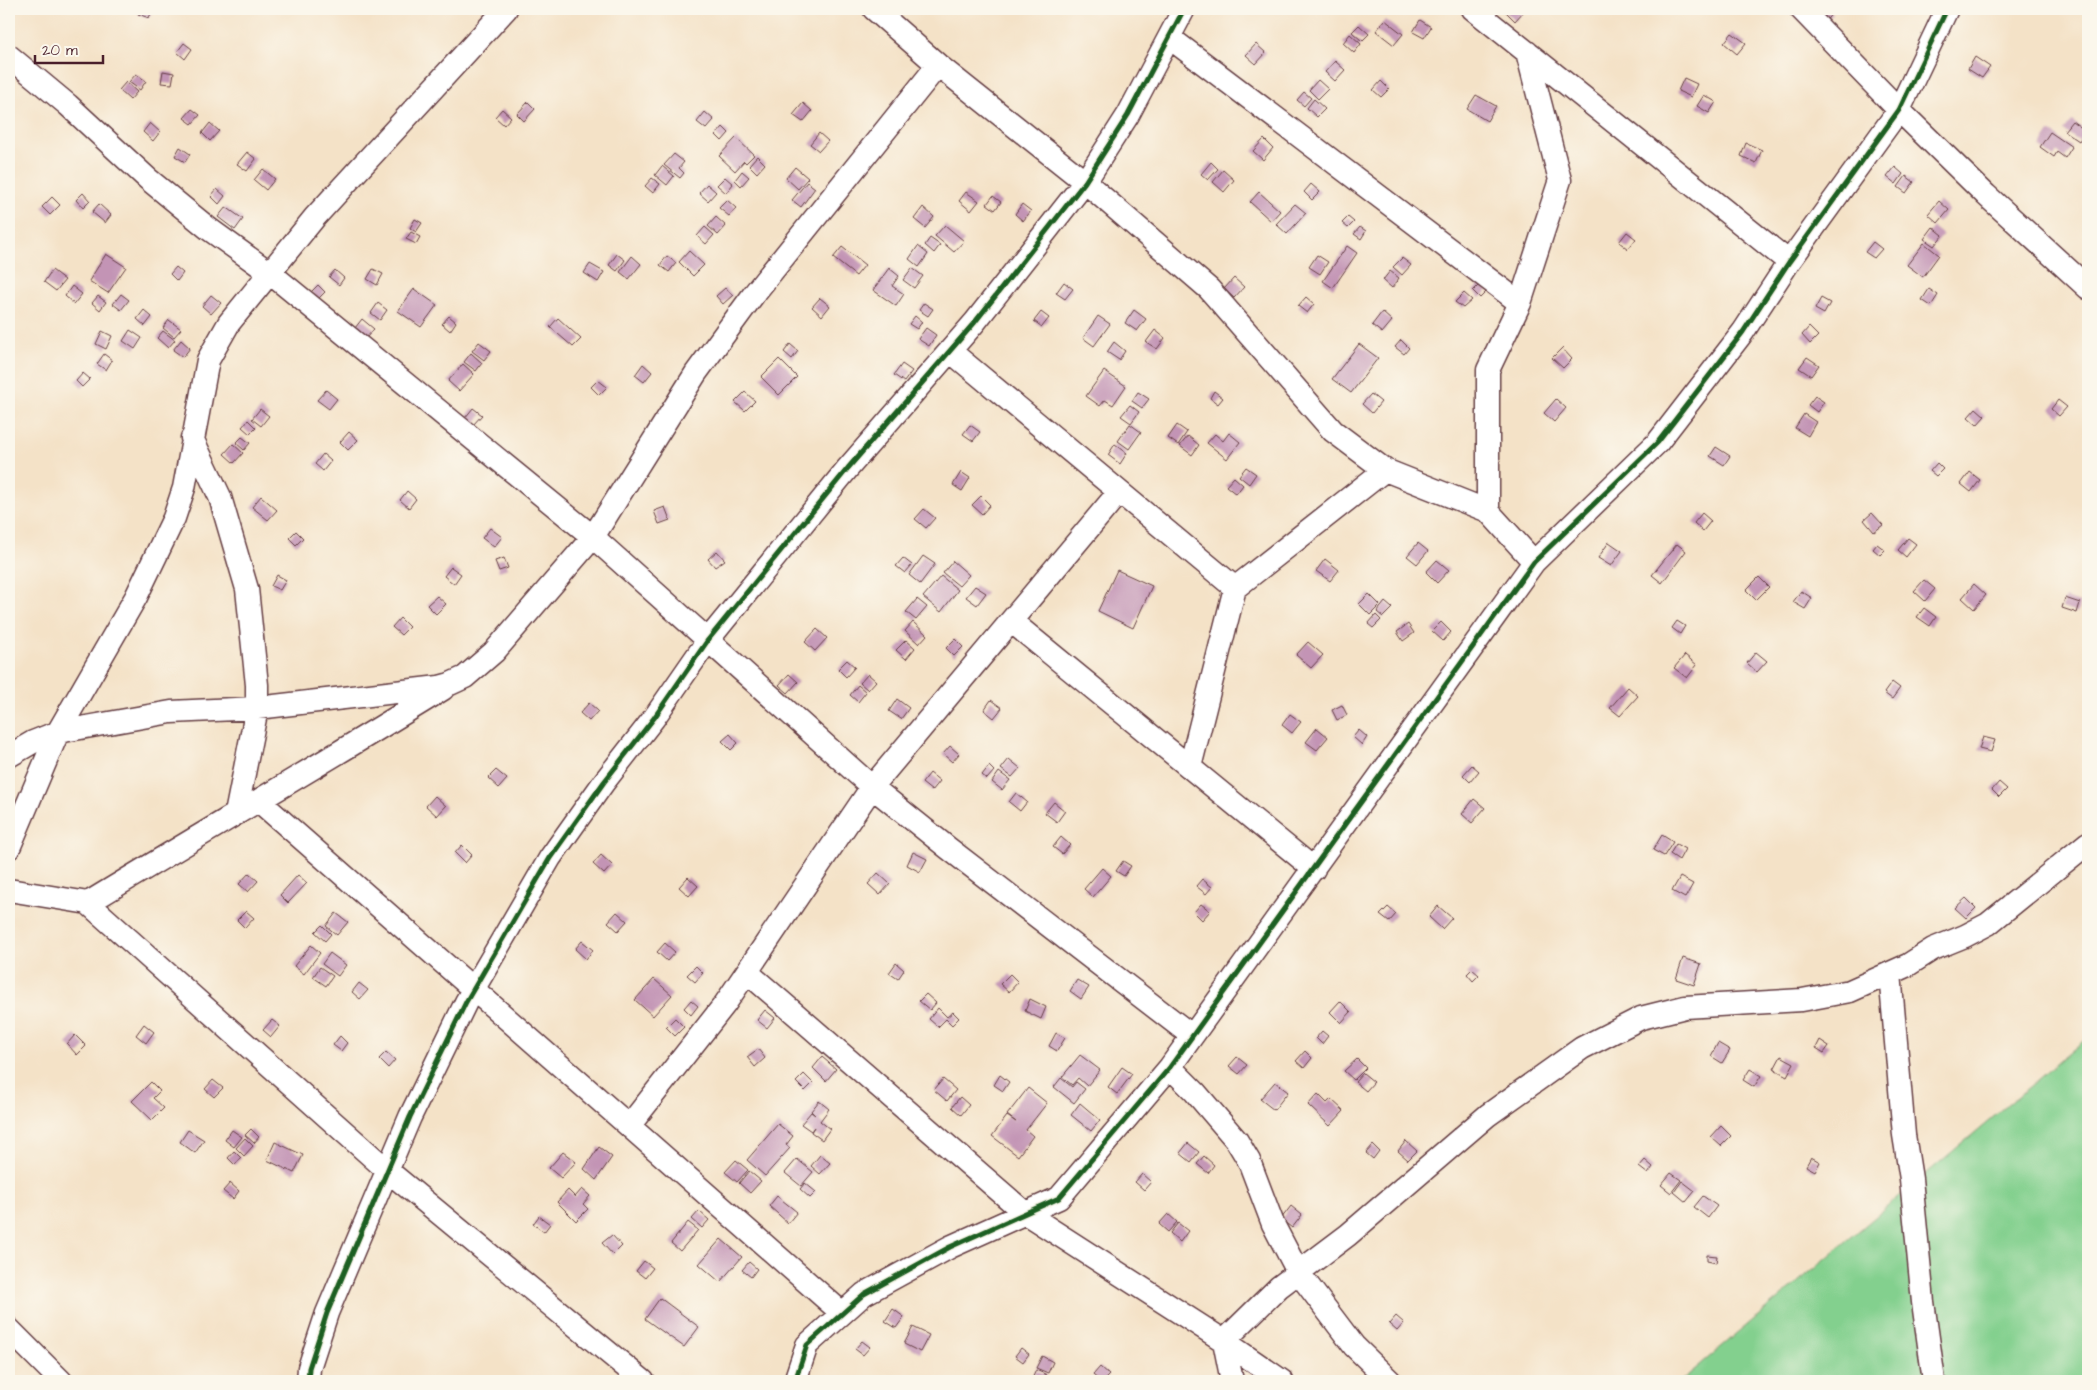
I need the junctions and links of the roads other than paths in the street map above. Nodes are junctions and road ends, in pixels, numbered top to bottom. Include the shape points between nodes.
1 (506, 9) edge
2 (874, 9) edge
3 (1184, 9) edge
4 (1473, 9) edge
5 (1801, 9) edge
6 (1948, 9) edge
7 (1170, 38) junction
8 (1527, 52) junction
9 (9, 56) edge
10 (938, 65) junction
11 (1899, 110) junction
12 (1085, 182) junction
13 (1789, 262) junction
14 (270, 273) junction
15 (2088, 288) edge
16 (1520, 303) junction
17 (950, 351) junction
18 (192, 438) junction
19 (1385, 470) junction
20 (1118, 492) junction
21 (1488, 511) junction
22 (593, 537) junction
23 (1534, 562) junction
24 (1235, 588) junction
25 (1011, 621) junction
26 (708, 640) junction
27 (450, 684) junction
28 (257, 708) junction
29 (58, 732) junction
30 (9, 756) edge
31 (1190, 767) junction
32 (872, 787) junction
33 (259, 801) junction
34 (236, 814) junction
35 (2088, 843) edge
36 (9, 848) edge
37 (1314, 869) junction
38 (9, 890) edge
39 (88, 903) junction
40 (747, 972) junction
41 (1890, 973) junction
42 (474, 989) junction
43 (1191, 1035) junction
44 (1170, 1067) junction
45 (629, 1126) junction
46 (388, 1171) junction
47 (1025, 1213) junction
48 (1298, 1272) junction
49 (842, 1313) junction
50 (9, 1329) edge
51 (1224, 1341) junction
52 (61, 1381) edge
53 (308, 1381) edge
54 (643, 1381) edge
55 (795, 1381) edge
56 (1232, 1381) edge
57 (1282, 1381) edge
58 (1390, 1381) edge
59 (1934, 1381) edge

1 - 14 street via 315,217
2 - 10 street
3 - 7 street
4 - 8 street
5 - 11 street
6 - 11 street
7 - 12 street via 1128,115
7 - 16 street
8 - 13 street
8 - 16 street via 1560,180
9 - 14 street via 68,105 148,180
10 - 12 street
10 - 22 street via 754,294 696,372
11 - 13 street
11 - 15 street
12 - 17 street
12 - 19 street via 1209,289 1333,431
13 - 23 street via 1743,332 1658,442
14 - 18 street via 229,322 208,360
14 - 22 street
16 - 21 street via 1488,370
17 - 20 street
17 - 26 street via 848,468
18 - 28 street via 220,497 246,589
18 - 29 street via 184,488 174,518 118,630
19 - 21 street
19 - 24 street
20 - 24 street
20 - 25 street
21 - 23 street
22 - 26 street
22 - 27 street via 494,652 465,677
23 - 37 street
24 - 31 street
25 - 31 street
25 - 32 street
26 - 32 street
26 - 42 street via 550,858
27 - 28 street
27 - 33 street
28 - 29 street via 171,712
28 - 34 street
29 - 30 street
29 - 36 street
31 - 37 street
32 - 40 street
32 - 43 street
33 - 34 street
33 - 42 street
34 - 39 street
35 - 41 street via 1988,924 1932,949
37 - 43 street
38 - 39 street
39 - 46 street
40 - 45 street
40 - 47 street
41 - 48 street via 1850,991 1802,1000 1686,1007 1641,1018 1582,1048 1488,1115 1348,1235
41 - 59 street via 1904,1135 1912,1179
42 - 45 street
42 - 46 street via 410,1117
43 - 44 street
44 - 47 street via 1059,1198
44 - 48 street via 1237,1141
45 - 49 street
46 - 53 street via 327,1312
46 - 54 street
47 - 49 street via 950,1247 872,1289
47 - 51 street
48 - 51 street
48 - 58 street via 1354,1346
49 - 55 street via 807,1345
50 - 52 street
51 - 56 street
51 - 57 street

